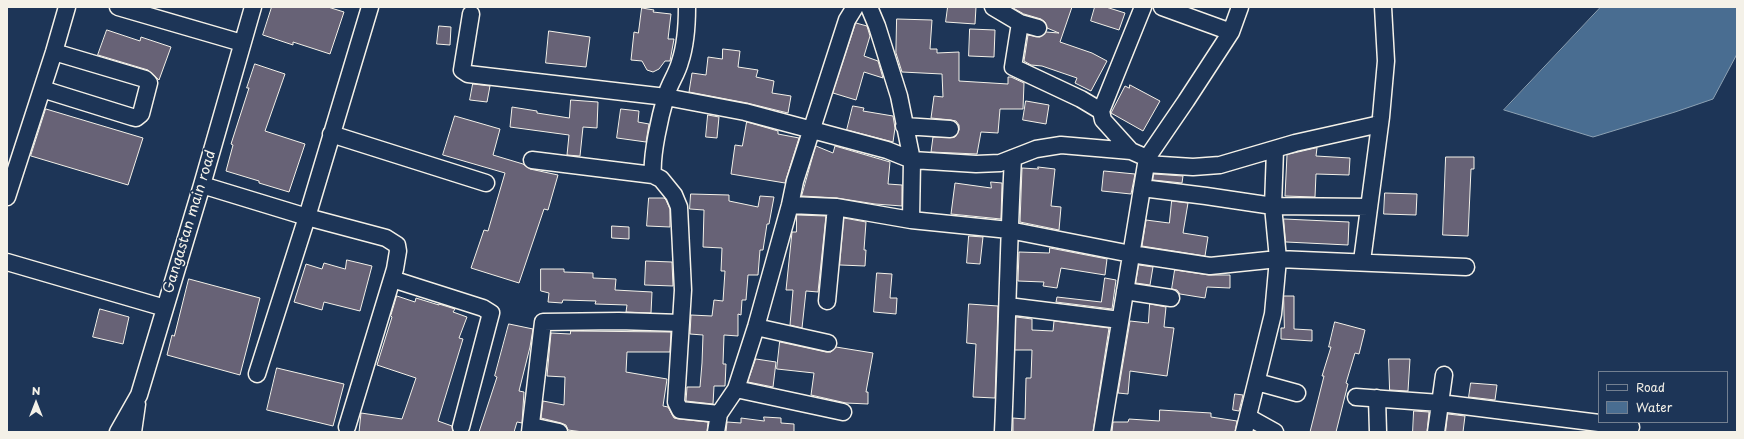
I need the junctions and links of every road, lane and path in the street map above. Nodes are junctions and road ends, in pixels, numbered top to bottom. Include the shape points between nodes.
1 (67, 7) edge
2 (118, 7) edge
3 (253, 7) edge
4 (370, 7) edge
5 (687, 7) edge
6 (856, 7) edge
7 (993, 7) edge
8 (1143, 7) edge
9 (1162, 7) edge
10 (1240, 7) edge
11 (1383, 7) edge
12 (872, 9) edge
13 (471, 14) dead end
14 (1020, 23) junction
15 (1038, 28) dead end
16 (1231, 32) junction
17 (242, 43) junction
18 (59, 54) junction
19 (48, 91) junction
20 (666, 96) junction
21 (1101, 111) junction
22 (1380, 124) junction
23 (904, 126) junction
24 (950, 129) dead end
25 (810, 130) junction
26 (331, 134) junction
27 (1275, 150) junction
28 (1132, 151) junction
29 (1012, 158) junction
30 (532, 160) dead end
31 (912, 160) junction
32 (1146, 161) junction
33 (653, 175) junction
34 (486, 183) dead end
35 (202, 185) junction
36 (1142, 188) junction
37 (7, 197) edge
38 (790, 205) junction
39 (1273, 206) junction
40 (836, 207) junction
41 (1369, 207) junction
42 (307, 217) junction
43 (911, 220) junction
44 (1009, 230) junction
45 (1131, 254) junction
46 (1278, 259) junction
47 (1362, 261) junction
48 (7, 262) edge
49 (1466, 267) dead end
50 (392, 279) junction
51 (1125, 291) junction
52 (1171, 298) dead end
53 (827, 301) dead end
54 (1008, 306) junction
55 (164, 308) junction
56 (1120, 320) junction
57 (681, 323) junction
58 (756, 327) junction
59 (828, 343) dead end
60 (257, 374) dead end
61 (1444, 375) dead end
62 (1257, 382) junction
63 (736, 389) junction
64 (1297, 392) dead end
65 (139, 395) junction
66 (1356, 397) dead end
67 (1377, 398) junction
68 (1440, 403) junction
69 (843, 412) dead end
70 (719, 414) junction
71 (1598, 423) edge
72 (1600, 423) edge
73 (1246, 424) edge
74 (347, 427) dead end
75 (1632, 427) dead end
76 (461, 428) dead end
77 (530, 429) edge
78 (118, 432) edge
79 (133, 432) edge
80 (559, 432) edge
81 (716, 432) edge
82 (1003, 432) edge
83 (1102, 432) edge
84 (1275, 432) edge
85 (1378, 432) edge
86 (1436, 432) edge

1 - 18 street
2 - 17 street
3 - 17 street, Gangastan main road
4 - 26 street
5 - 20 street via 686,39 680,63
6 - 25 street via 847,20
7 - 14 street
8 - 21 street
9 - 16 street
10 - 16 street
11 - 22 street via 1386,61
12 - 23 street via 899,96
13 - 20 street via 462,70 468,74
14 - 15 street
14 - 21 street via 1013,67
16 - 32 street
17 - 35 street, Gangastan main road
18 - 19 street
18 - 19 street via 145,79 149,83 142,114 136,118
19 - 37 street
20 - 25 street via 745,112
20 - 33 street via 655,144
21 - 28 street via 1103,120
22 - 27 street
22 - 41 street
23 - 24 street
23 - 31 street
25 - 31 street via 887,150
25 - 38 street
26 - 34 street
26 - 42 street
27 - 32 street via 1220,165 1193,167
27 - 39 street
28 - 29 street via 1061,145 1036,149
28 - 32 street
29 - 31 street via 1000,163 976,164
29 - 44 street
30 - 33 street
31 - 43 street
32 - 36 street
33 - 57 street via 666,184 679,207 683,269
35 - 42 street
35 - 55 street, Gangastan main road
36 - 39 street
36 - 45 street
38 - 40 street
38 - 58 street
39 - 41 street
39 - 46 street
40 - 43 street
40 - 53 street
41 - 47 street
42 - 50 street via 386,238 397,244 398,260
42 - 60 street
43 - 44 street
44 - 45 street
44 - 54 street
45 - 46 street via 1210,266
45 - 51 street
46 - 47 street
46 - 62 street via 1273,314
47 - 49 street
48 - 55 street
50 - 74 street
50 - 76 street via 483,308 491,313
51 - 52 street
51 - 56 street
54 - 56 street
54 - 82 street
55 - 65 street, Gangastan main road
56 - 83 street
57 - 70 street via 677,406 680,410
57 - 77 street via 543,322
58 - 59 street
58 - 63 street
61 - 68 street
62 - 64 street
62 - 73 street
63 - 69 street
63 - 70 street
65 - 78 street, Gangastan main road
65 - 79 street
66 - 67 street
67 - 68 street
67 - 85 street
68 - 71 street
68 - 86 street
70 - 81 street
72 - 75 street
73 - 84 street
77 - 80 street

